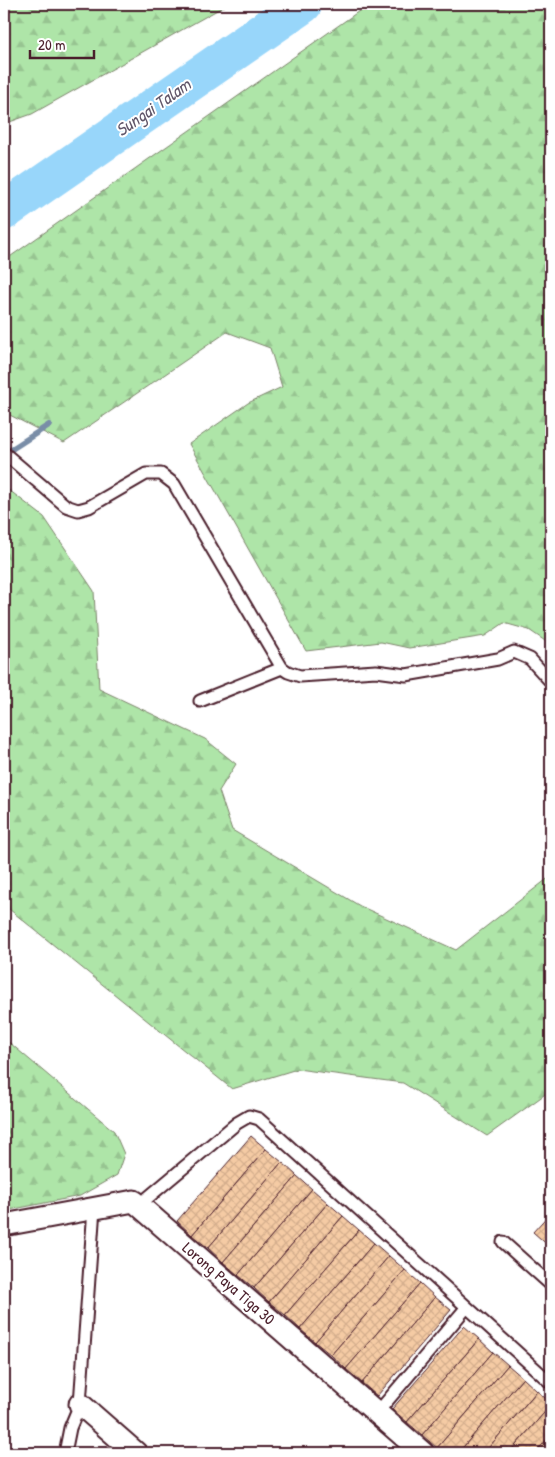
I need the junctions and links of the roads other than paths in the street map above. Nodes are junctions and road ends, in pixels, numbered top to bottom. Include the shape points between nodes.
1 (4, 453) edge
2 (282, 668) junction
3 (551, 682) edge
4 (200, 701) dead end
5 (139, 1205) junction
6 (94, 1208) junction
7 (4, 1225) edge
8 (503, 1242) dead end
9 (551, 1285) edge
10 (466, 1308) junction
11 (551, 1383) edge
12 (80, 1404) junction
13 (377, 1412) junction
14 (65, 1453) edge
15 (136, 1453) edge
16 (423, 1453) edge

1 - 2 lane via 66,506 78,510 146,474 161,474 174,484
2 - 3 lane via 300,676 376,671 406,675 498,659 514,652 530,659
2 - 4 lane
5 - 6 street via 134,1201
5 - 10 lane via 237,1123 248,1116 258,1119
5 - 13 street, Lorong Paya Tiga 30
6 - 7 street
6 - 12 lane
8 - 9 lane
10 - 11 lane
10 - 13 lane
12 - 14 lane via 70,1428
12 - 15 street
13 - 16 street, Lorong Paya Tiga 30

